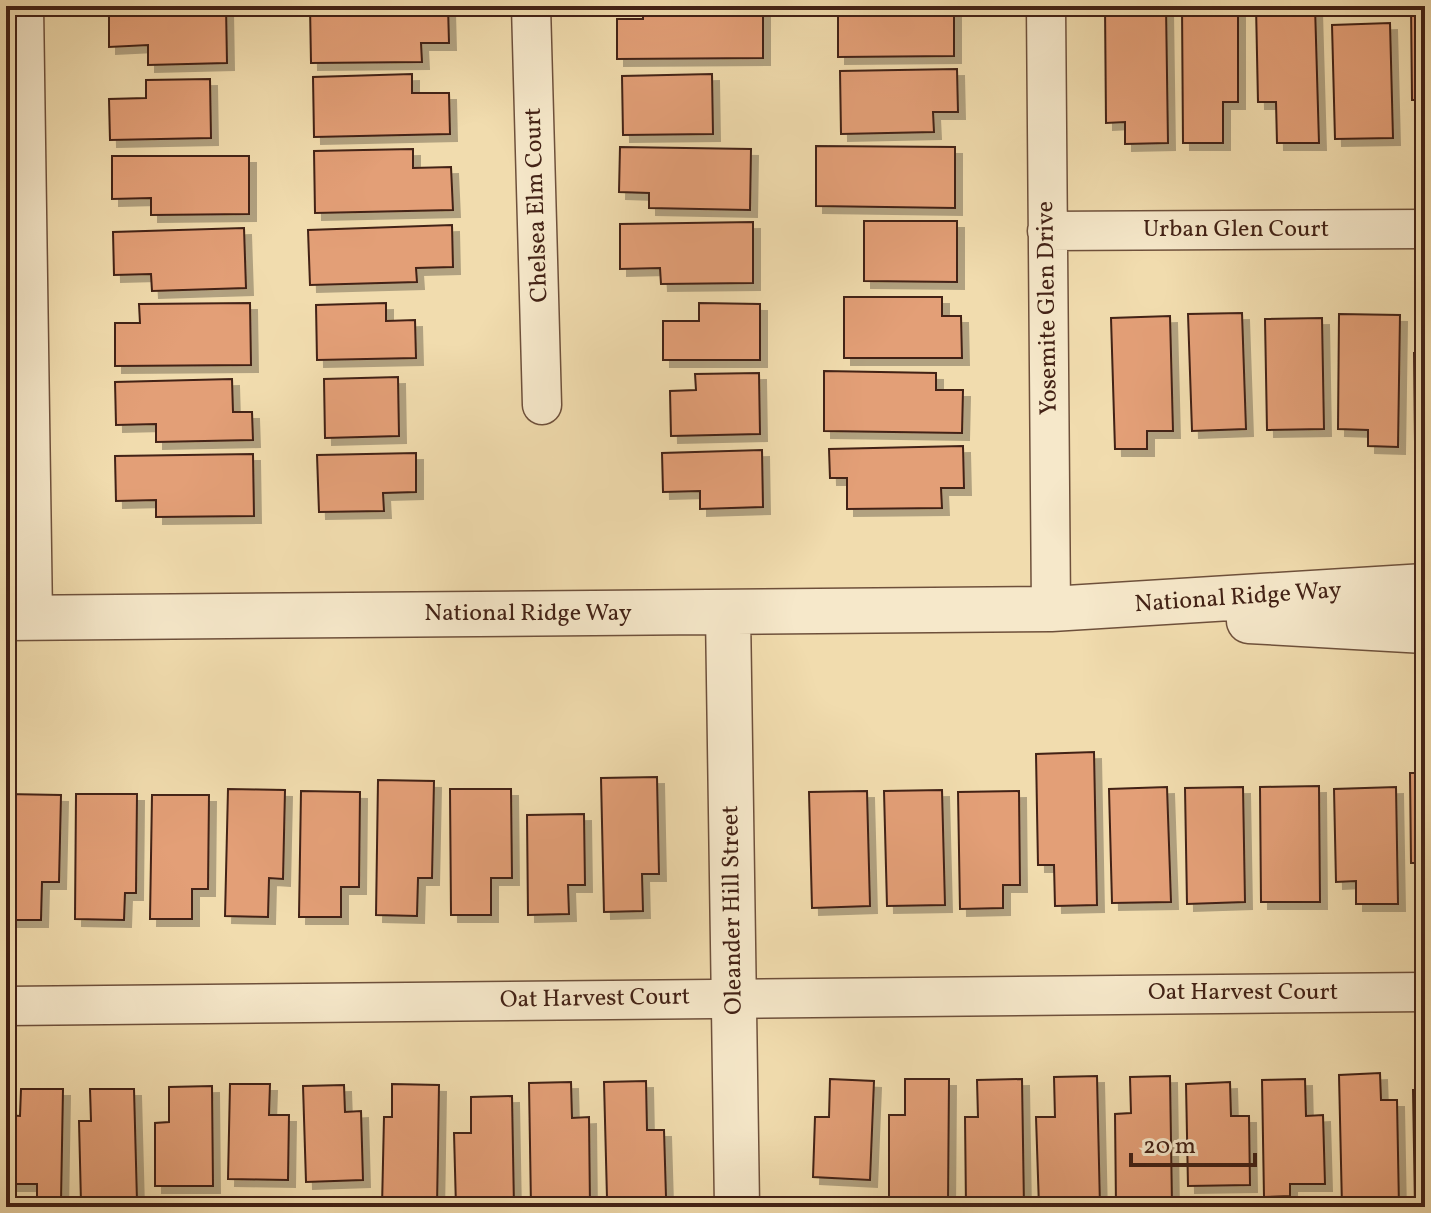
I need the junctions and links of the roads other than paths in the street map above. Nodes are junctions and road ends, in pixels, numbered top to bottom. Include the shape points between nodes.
1 (24, 6) edge
2 (531, 6) edge
3 (1046, 6) edge
4 (1425, 229) edge
5 (1047, 231) junction
6 (542, 405) dead end
7 (1425, 586) edge
8 (1051, 609) junction
9 (728, 613) junction
10 (19, 618) edge
11 (1425, 631) edge
12 (1425, 992) edge
13 (734, 997) junction
14 (6, 1006) edge
15 (737, 1207) edge

1 - 10 street
2 - 6 street, Chelsea Elm Court
3 - 5 street, Yosemite Glen Drive
4 - 5 street, Urban Glen Court
5 - 8 street, Yosemite Glen Drive
7 - 8 street, National Ridge Way
8 - 9 street, National Ridge Way
8 - 11 street, National Ridge Way
9 - 10 street, National Ridge Way
9 - 13 street, Oleander Hill Street
12 - 13 street, Oat Harvest Court
13 - 14 street, Oat Harvest Court
13 - 15 street, Oleander Hill Street

